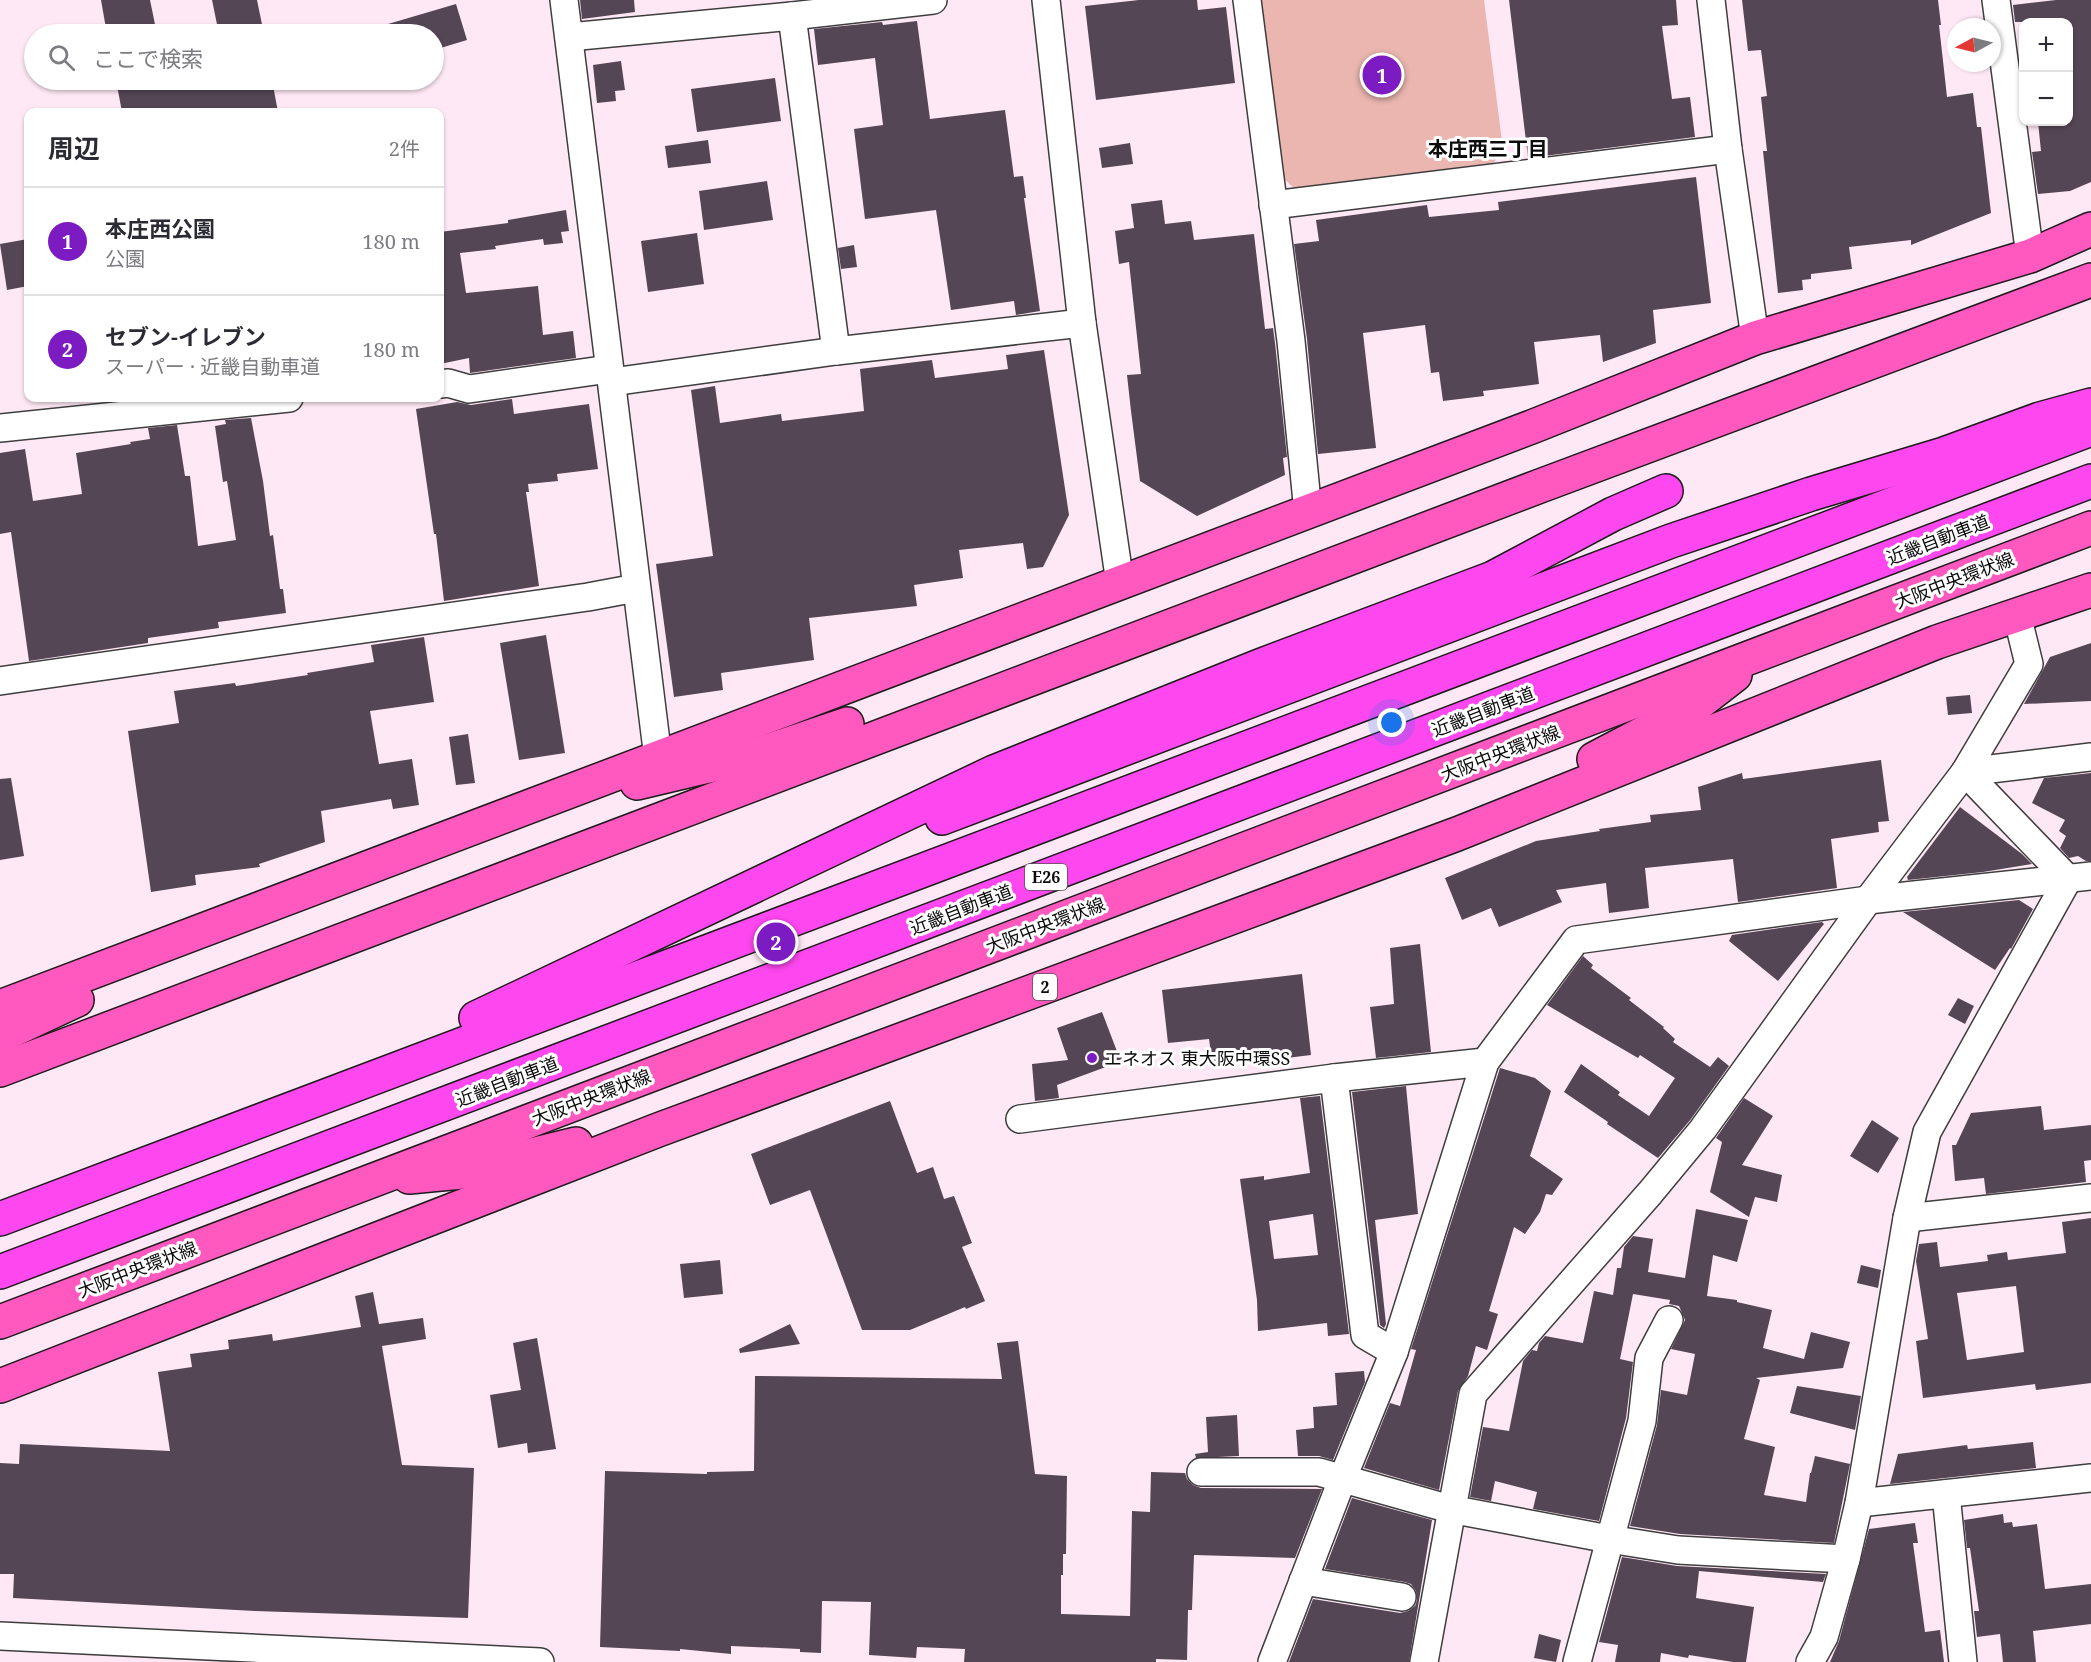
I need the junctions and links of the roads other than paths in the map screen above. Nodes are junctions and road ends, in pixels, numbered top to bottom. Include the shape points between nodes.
1 (564, 0) edge
2 (933, 0) edge
3 (1046, 0) edge
4 (1247, 0) edge
5 (1712, 0) edge
6 (1996, 0) edge
7 (792, 16) junction
8 (569, 38) junction
9 (1728, 149) junction
10 (1273, 205) junction
11 (2091, 229) edge
12 (2030, 256) junction
13 (2091, 280) edge
14 (1082, 323) junction
15 (1755, 338) junction
16 (836, 351) junction
17 (610, 375) junction
18 (444, 384) edge
19 (250, 402) edge
20 (2091, 405) edge
21 (0, 428) edge
22 (2091, 429) edge
23 (2091, 481) edge
24 (1666, 491) dead end
25 (1308, 512) junction
26 (2091, 528) edge
27 (1120, 583) junction
28 (636, 588) junction
29 (2091, 590) edge
30 (2017, 615) junction
31 (1762, 654) junction
32 (1059, 667) junction
33 (0, 681) edge
34 (2091, 757) edge
35 (658, 758) junction
36 (1965, 772) junction
37 (532, 805) junction
38 (1457, 834) junction
39 (2079, 877) edge
40 (302, 893) junction
41 (1868, 900) junction
42 (811, 912) dead end
43 (0, 1007) edge
44 (0, 1036) edge
45 (1485, 1062) junction
46 (0, 1070) edge
47 (1334, 1078) junction
48 (1020, 1119) dead end
49 (658, 1130) junction
50 (226, 1134) junction
51 (368, 1181) junction
52 (2091, 1198) edge
53 (1907, 1218) junction
54 (0, 1219) edge
55 (0, 1272) edge
56 (1669, 1320) dead end
57 (0, 1322) edge
58 (1394, 1352) junction
59 (0, 1386) edge
60 (1201, 1472) dead end
61 (2091, 1478) edge
62 (1342, 1480) junction
63 (1946, 1494) junction
64 (1858, 1503) junction
65 (1450, 1509) junction
66 (1609, 1539) junction
67 (1846, 1559) junction
68 (1303, 1581) junction
69 (1402, 1597) dead end
70 (0, 1636) edge
71 (540, 1662) edge
72 (1272, 1662) edge
73 (1424, 1662) edge
74 (1577, 1662) edge
75 (1810, 1662) edge
76 (1963, 1662) edge

1 - 8 street
2 - 7 street
3 - 14 street
4 - 10 street
5 - 9 street
6 - 12 street
7 - 8 street
7 - 16 street
8 - 17 street
9 - 10 street
9 - 15 street
10 - 25 street
11 - 12 main road
12 - 15 main road
13 - 32 main road
14 - 16 street
14 - 27 street
15 - 25 main road
16 - 17 street
17 - 18 street via 469,389
17 - 28 street
19 - 21 street
20 - 42 highway via 1671,541 839,859 817,887
22 - 50 highway
23 - 55 highway, 近畿自動車道 / E26
24 - 50 highway via 1613,514 1493,578 994,772
25 - 27 main road
26 - 31 main road, 大阪中央環状線
27 - 35 main road
28 - 33 street
28 - 35 street
29 - 30 main road, 2
30 - 36 street via 2030,664
30 - 38 main road, 2 via 1937,642
31 - 38 main road via 1695,706
31 - 51 main road, 大阪中央環状線
32 - 37 main road via 978,676 759,753
32 - 46 main road
34 - 36 street
35 - 37 main road
36 - 39 street
36 - 41 street
37 - 40 main road
38 - 49 main road, 2
39 - 41 street
39 - 53 street via 1927,1132
40 - 43 main road
40 - 44 main road via 229,936 99,989
41 - 45 street via 1576,940
41 - 65 street via 1703,1129 1473,1394
45 - 47 street
45 - 58 street
47 - 48 street
47 - 58 street via 1365,1335
49 - 51 main road via 566,1146 462,1172
49 - 59 main road, 2
50 - 54 highway
51 - 57 main road, 大阪中央環状線
52 - 53 street
53 - 64 street
56 - 66 street via 1649,1358 1642,1421
58 - 62 street
60 - 62 street via 1319,1472
61 - 63 street
62 - 65 street
62 - 68 street
63 - 64 street
63 - 76 street
64 - 67 street
65 - 66 street
65 - 73 street
66 - 67 street via 1678,1550
66 - 74 street
67 - 75 street via 1824,1636
68 - 69 street
68 - 72 street
70 - 71 street

